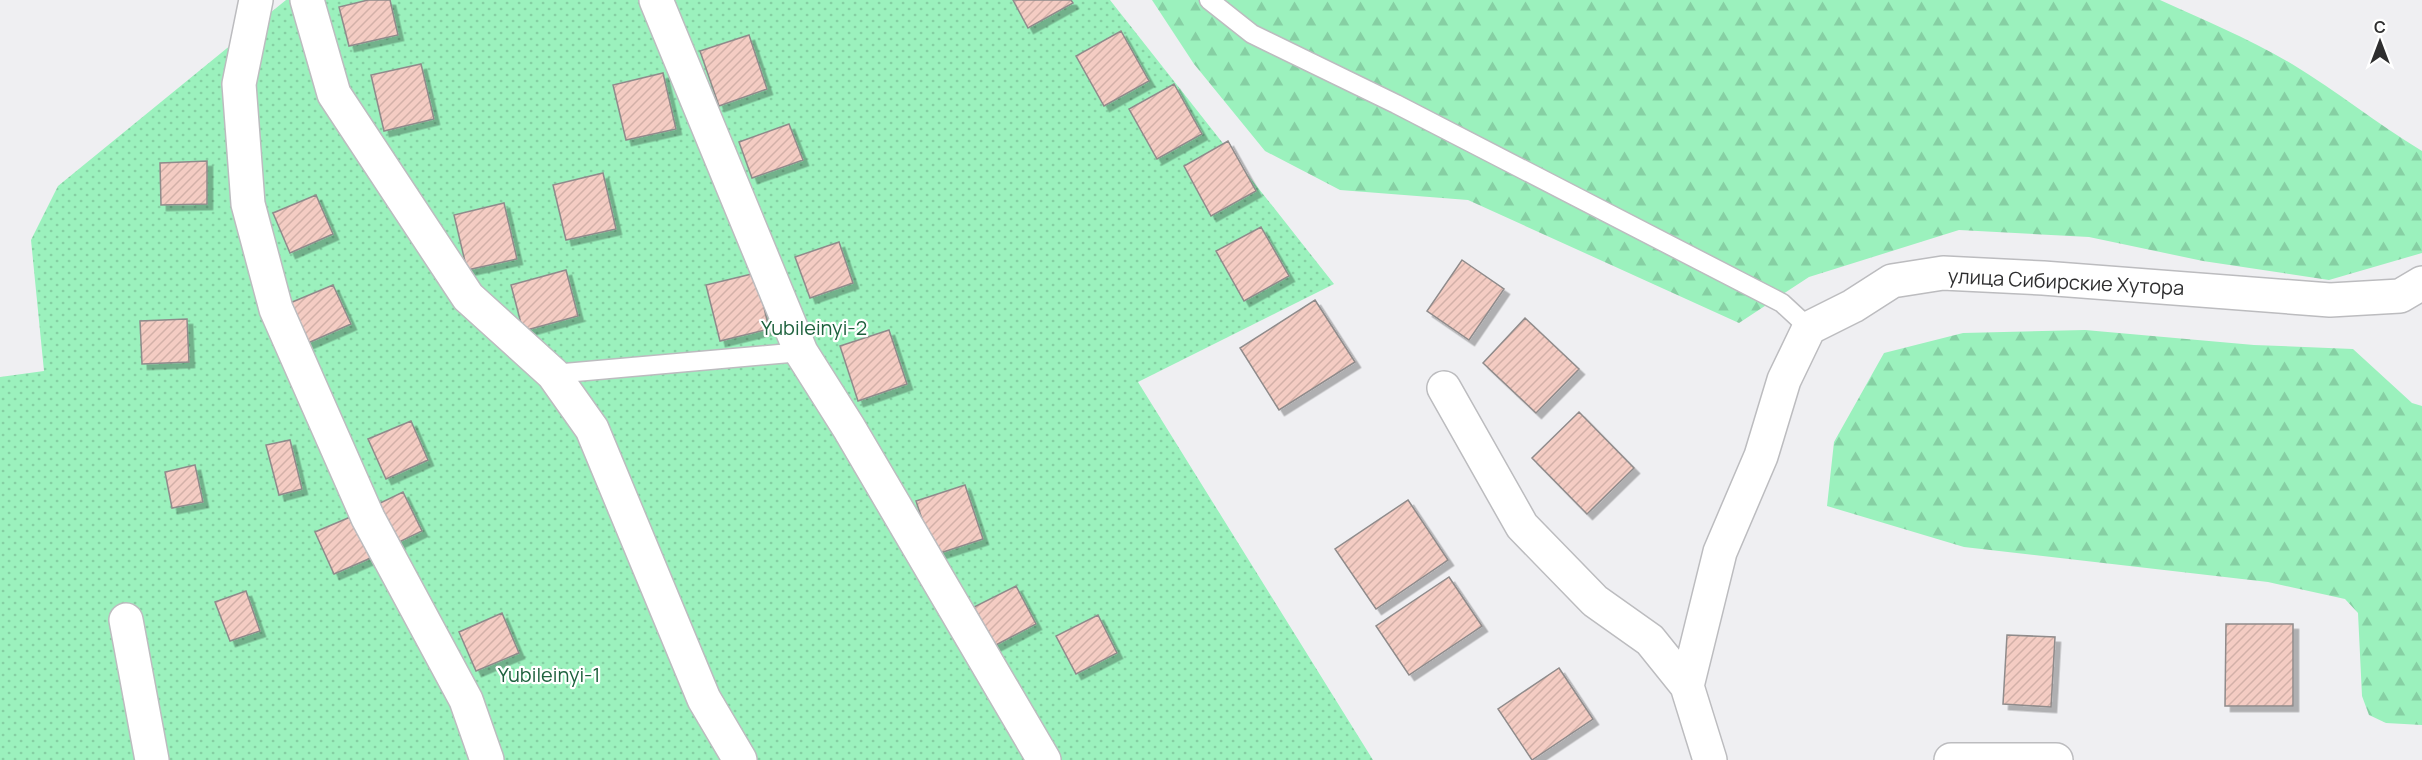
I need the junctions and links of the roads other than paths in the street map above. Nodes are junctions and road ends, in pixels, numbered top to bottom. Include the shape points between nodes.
1 (256, 0) edge
2 (307, 0) edge
3 (656, 0) edge
4 (1209, 0) edge
5 (2422, 283) edge
6 (1809, 328) junction
7 (801, 352) junction
8 (553, 375) junction
9 (1444, 388) dead end
10 (126, 620) dead end
11 (1687, 686) junction
12 (152, 760) edge
13 (487, 760) edge
14 (740, 760) edge
15 (1044, 760) edge
16 (1710, 760) edge
17 (1950, 760) edge
18 (2056, 760) edge

1 - 13 street via 239,84 248,204 276,309 368,518 466,700
2 - 8 street via 334,94 468,297
3 - 7 street
4 - 6 lane via 1252,34 1782,303
5 - 6 street, улица Сибирские Хутора via 2400,296 2330,300 1943,273 1892,281
6 - 11 street via 1784,380 1761,456 1720,552
7 - 8 lane
7 - 15 street
8 - 14 street via 592,429 704,699
9 - 11 street via 1522,526 1595,601 1650,640
10 - 12 street
11 - 16 street
17 - 18 street

